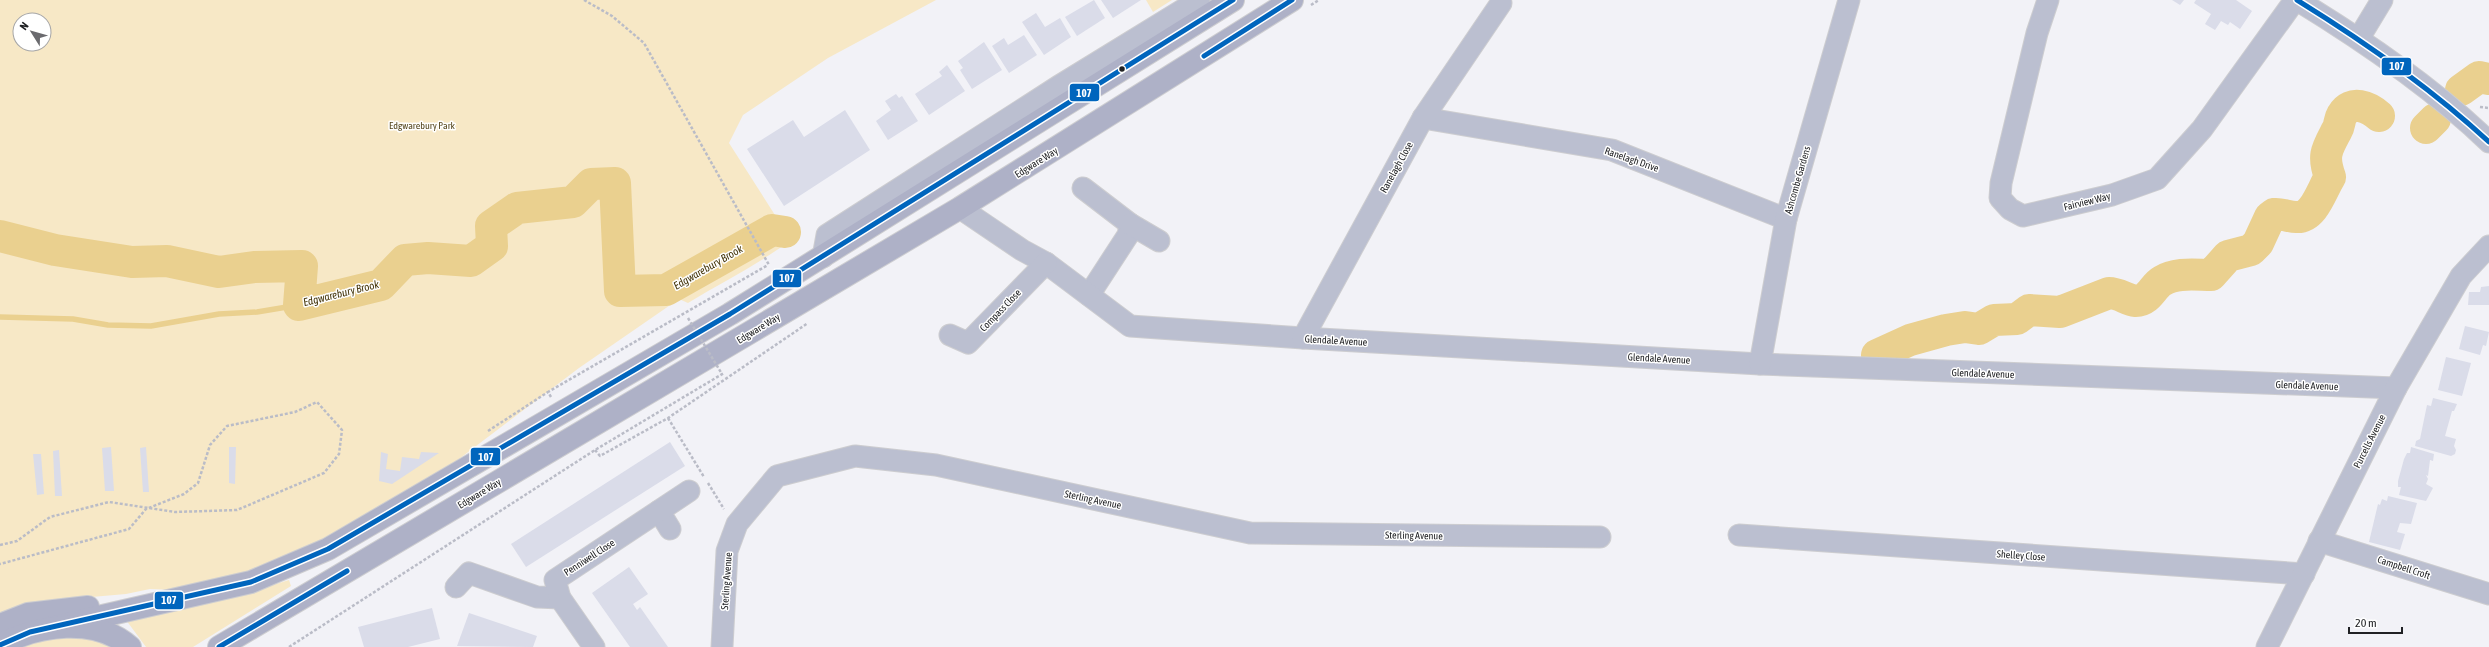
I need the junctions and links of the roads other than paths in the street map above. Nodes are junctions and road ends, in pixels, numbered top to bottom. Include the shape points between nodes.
1 (1199, 0) edge
2 (1232, 0) edge
3 (1292, 0) edge
4 (1850, 0) edge
5 (2048, 0) edge
6 (2296, 0) edge
7 (2382, 0) edge
8 (1501, 2) dead end
9 (2359, 38) junction
10 (1423, 118) junction
11 (2489, 142) edge
12 (1083, 188) dead end
13 (960, 208) junction
14 (1786, 219) junction
15 (1130, 224) junction
16 (1159, 241) dead end
17 (2489, 246) edge
18 (823, 257) junction
19 (1046, 263) junction
20 (1089, 295) junction
21 (950, 335) dead end
22 (1303, 338) junction
23 (1760, 364) junction
24 (2396, 388) junction
25 (689, 491) dead end
26 (659, 511) junction
27 (670, 528) dead end
28 (1739, 535) dead end
29 (1600, 537) dead end
30 (2319, 540) junction
31 (2304, 574) junction
32 (456, 587) dead end
33 (2489, 594) edge
34 (177, 598) junction
35 (560, 598) junction
36 (0, 625) edge
37 (50, 628) junction
38 (0, 645) edge
39 (130, 647) edge
40 (219, 647) edge
41 (594, 647) edge
42 (722, 647) edge
43 (2267, 647) edge

1 - 18 street via 1059,86 827,235
2 - 18 highway
3 - 13 highway, Edgware Way
4 - 14 street, Ashcombe Gardens
5 - 6 street, Fairview Way via 2037,33 2001,183 2000,198 2010,209 2023,216 2112,195 2157,179 2202,129
6 - 9 street
7 - 9 street
8 - 10 street, Ranelagh Close
9 - 11 street via 2467,121
10 - 14 street, Ranelagh Drive via 1612,150
10 - 22 street, Ranelagh Close
12 - 15 street
13 - 19 street, Glendale Avenue
13 - 40 highway, Edgware Way
14 - 23 street, Ashcombe Gardens
15 - 16 street
15 - 20 street via 1128,235
17 - 24 street, Purcells Avenue via 2461,276
18 - 34 highway via 328,549 251,582
19 - 20 street, Glendale Avenue
19 - 21 street, Compass Close via 968,343
20 - 22 street, Glendale Avenue via 1130,326
22 - 23 street, Glendale Avenue
23 - 24 street, Glendale Avenue
24 - 30 street, Purcells Avenue
25 - 26 street, Penniwell Close
26 - 27 street
26 - 35 street, Penniwell Close via 555,580
28 - 31 street, Shelley Close
29 - 42 street, Sterling Avenue via 1250,533 936,465 855,456 777,476 737,524 727,551
30 - 31 street, Purcells Avenue
30 - 33 street, Campbell Croft
31 - 43 street, Purcells Avenue
32 - 35 street via 469,573 537,596
34 - 36 highway via 28,614
34 - 37 highway
35 - 41 street, Penniwell Close
37 - 38 highway via 30,632
37 - 39 highway via 96,629 116,636

